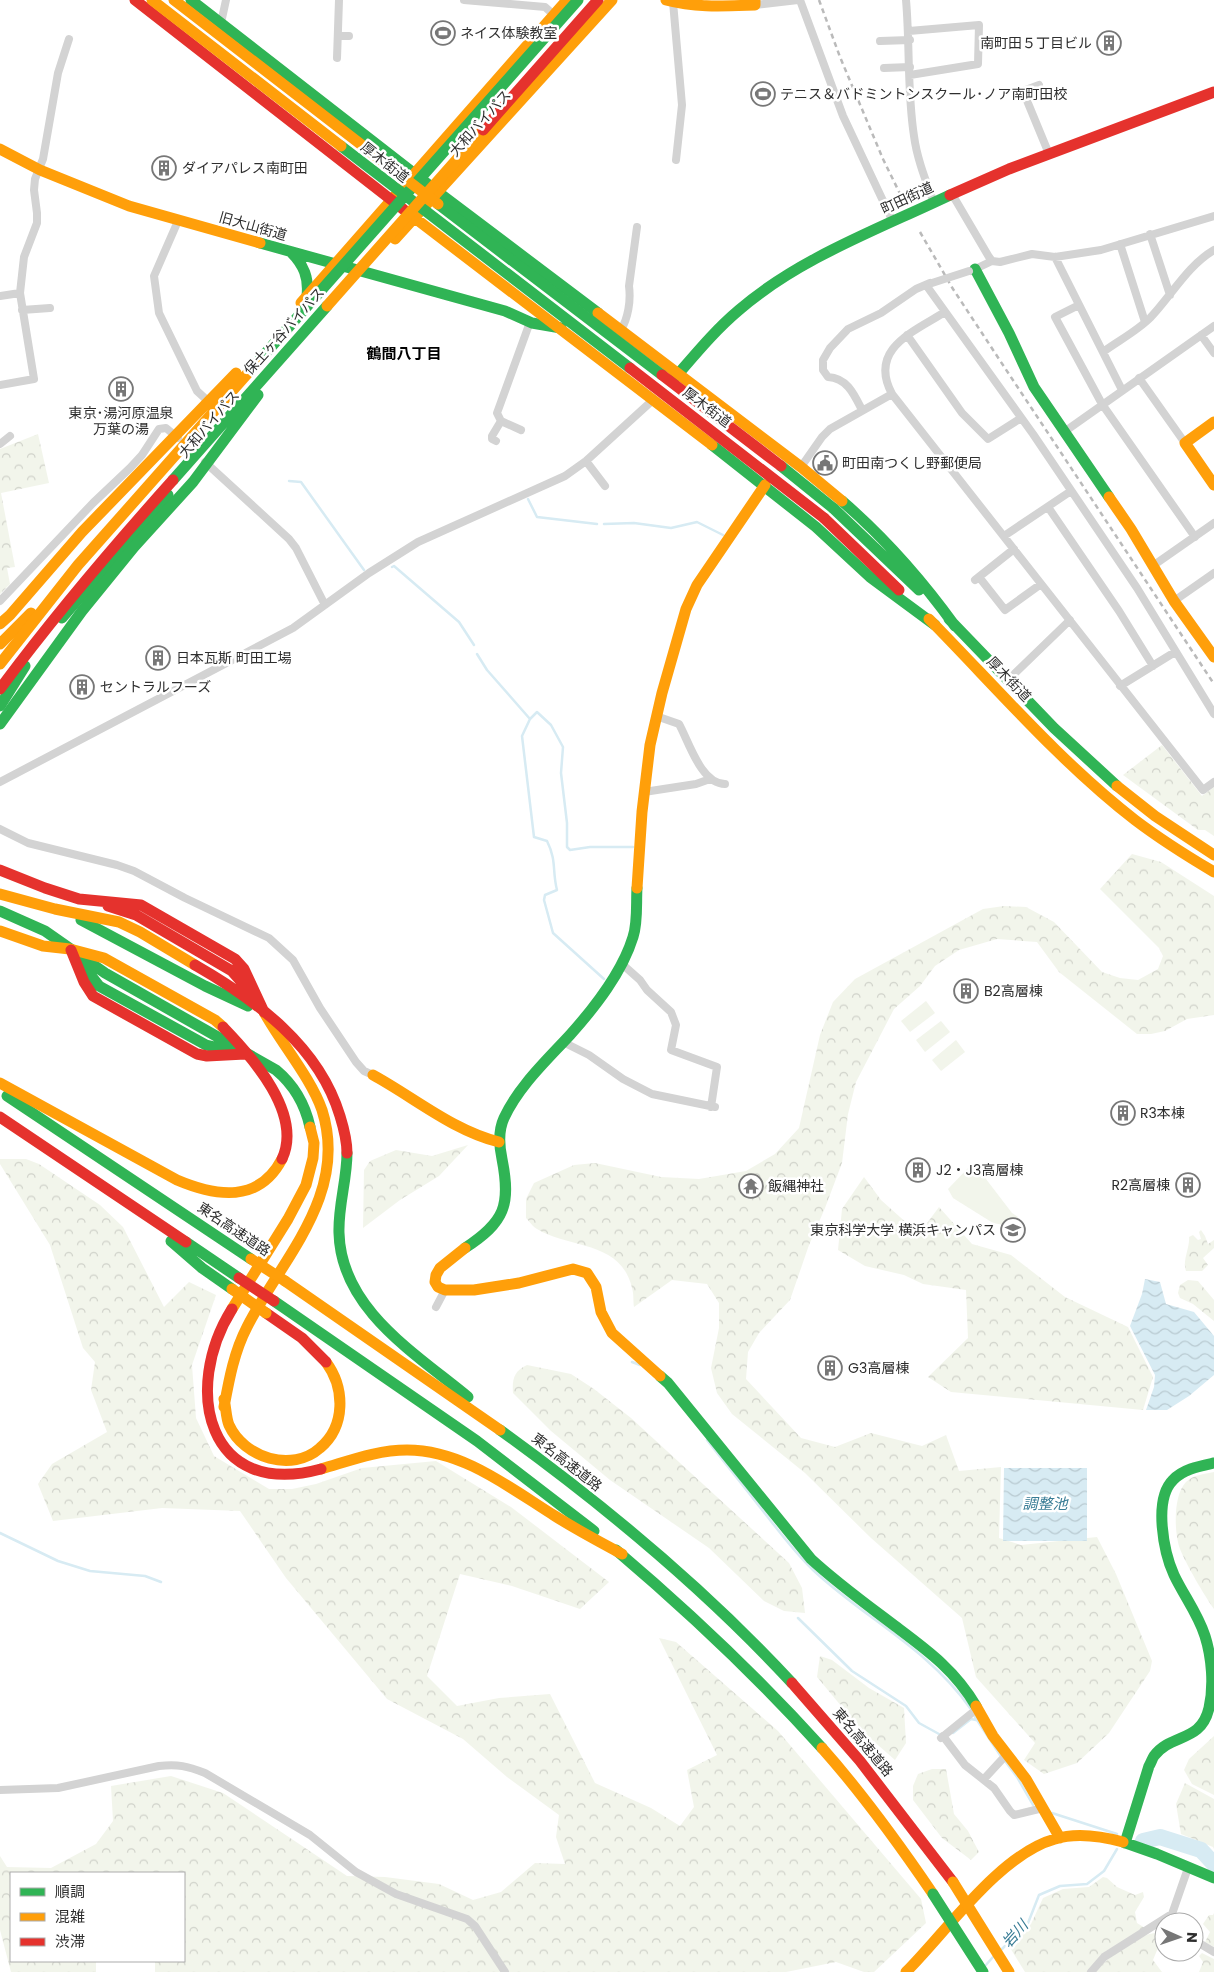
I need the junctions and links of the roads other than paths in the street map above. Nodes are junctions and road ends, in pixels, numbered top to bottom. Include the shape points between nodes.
1 (135, 0) edge
2 (152, 0) edge
3 (174, 0) edge
4 (191, 0) edge
5 (227, 0) edge
6 (234, 0) edge
7 (339, 0) edge
8 (464, 0) edge
9 (470, 0) edge
10 (567, 0) edge
11 (578, 0) edge
12 (598, 0) edge
13 (612, 0) edge
14 (688, 0) edge
15 (799, 0) edge
16 (906, 0) edge
17 (670, 1) edge
18 (755, 2) edge
19 (701, 6) junction
20 (554, 15) junction
21 (221, 23) junction
22 (338, 36) junction
23 (349, 36) dead end
24 (909, 36) junction
25 (70, 39) dead end
26 (880, 41) dead end
27 (337, 58) dead end
28 (884, 68) dead end
29 (910, 71) junction
30 (1039, 85) dead end
31 (1214, 92) edge
32 (367, 136) junction
33 (0, 149) edge
34 (1049, 154) junction
35 (676, 160) dead end
36 (349, 167) junction
37 (40, 170) junction
38 (415, 173) junction
39 (438, 192) junction
40 (952, 194) junction
41 (391, 200) junction
42 (934, 202) junction
43 (470, 216) junction
44 (1214, 216) edge
45 (415, 217) junction
46 (178, 221) junction
47 (893, 222) junction
48 (637, 227) dead end
49 (1150, 234) junction
50 (450, 244) junction
51 (1120, 244) junction
52 (1214, 250) edge
53 (290, 252) junction
54 (1055, 257) junction
55 (992, 261) junction
56 (335, 264) junction
57 (972, 270) junction
58 (365, 272) junction
59 (929, 284) junction
60 (20, 293) junction
61 (1170, 295) junction
62 (0, 296) edge
63 (308, 299) junction
64 (522, 299) junction
65 (1079, 305) junction
66 (50, 308) dead end
67 (22, 310) junction
68 (504, 311) junction
69 (945, 312) junction
70 (530, 322) junction
71 (1145, 322) junction
72 (1214, 326) edge
73 (561, 328) junction
74 (621, 330) junction
75 (301, 335) junction
76 (1201, 335) junction
77 (907, 336) junction
78 (1103, 352) junction
79 (1214, 353) edge
80 (678, 374) junction
81 (1139, 378) junction
82 (0, 385) edge
83 (1122, 390) junction
84 (892, 394) junction
85 (654, 399) junction
86 (1102, 404) junction
87 (213, 405) junction
88 (488, 409) dead end
89 (862, 410) junction
90 (497, 413) junction
91 (1021, 418) junction
92 (501, 421) junction
93 (1214, 422) edge
94 (522, 430) dead end
95 (1064, 432) junction
96 (10, 436) dead end
97 (182, 441) junction
98 (496, 441) dead end
99 (1185, 443) junction
100 (0, 444) edge
101 (778, 448) junction
102 (200, 458) junction
103 (586, 461) junction
104 (801, 467) junction
105 (765, 485) junction
106 (1214, 485) edge
107 (605, 486) dead end
108 (1071, 491) junction
109 (1048, 507) junction
110 (1214, 523) edge
111 (1004, 536) junction
112 (1194, 537) junction
113 (1014, 549) junction
114 (1154, 566) junction
115 (1214, 573) edge
116 (1041, 584) junction
117 (1174, 601) junction
118 (0, 602) edge
119 (325, 605) junction
120 (31, 613) junction
121 (1070, 620) junction
122 (0, 624) edge
123 (935, 625) junction
124 (955, 626) junction
125 (1210, 643) edge
126 (0, 644) edge
127 (1176, 652) junction
128 (0, 655) edge
129 (1214, 656) edge
130 (0, 664) edge
131 (25, 666) junction
132 (1153, 666) junction
133 (1008, 680) junction
134 (1120, 686) junction
135 (0, 689) edge
136 (0, 698) edge
137 (0, 706) edge
138 (1214, 714) edge
139 (656, 716) junction
140 (0, 724) edge
141 (710, 779) junction
142 (0, 782) edge
143 (1214, 782) edge
144 (725, 784) dead end
145 (644, 792) junction
146 (0, 829) edge
147 (1212, 853) edge
148 (0, 860) edge
149 (0, 870) edge
150 (1214, 872) edge
151 (26, 880) junction
152 (0, 894) edge
153 (94, 905) junction
154 (61, 910) junction
155 (0, 911) edge
156 (121, 916) junction
157 (0, 932) edge
158 (70, 949) junction
159 (622, 964) junction
160 (265, 1013) junction
161 (563, 1042) junction
162 (245, 1054) junction
163 (372, 1075) joint
164 (0, 1084) edge
165 (0, 1091) edge
166 (0, 1117) edge
167 (499, 1142) junction
168 (129, 1204) junction
169 (445, 1290) junction
170 (436, 1307) dead end
171 (516, 1442) junction
172 (1214, 1463) edge
173 (622, 1554) junction
174 (978, 1708) junction
175 (1007, 1754) junction
176 (984, 1779) junction
177 (0, 1790) edge
178 (1043, 1808) junction
179 (1060, 1838) junction
180 (1125, 1843) junction
181 (1188, 1868) junction
182 (1214, 1878) edge
183 (1173, 1912) edge
184 (1154, 1929) edge
185 (505, 1972) edge
186 (906, 1972) edge
187 (983, 1972) edge
188 (1009, 1972) edge
189 (1091, 1972) edge

1 - 36 main road
2 - 123 main road, 厚木街道, bridge via 763,469 824,518
3 - 124 main road, 厚木街道, bridge via 771,458 833,508
4 - 21 main road
5 - 6 street
5 - 21 street
7 - 22 street
8 - 9 street
9 - 20 street via 545,7
10 - 20 main road, 大和バイパス
11 - 63 main road, 保土ヶ谷バイパス, bridge via 346,261
12 - 75 main road, 保土ヶ谷バイパス, bridge
13 - 39 main road, 大和バイパス
14 - 19 main road
15 - 18 street
15 - 47 street via 843,116
16 - 24 street
17 - 19 main road
17 - 35 street via 682,105
18 - 19 main road
20 - 38 main road, 大和バイパス
21 - 32 main road
22 - 23 street
22 - 27 street
24 - 26 street
24 - 29 street
24 - 29 street via 979,25 978,64
25 - 37 street via 58,72
28 - 29 street
29 - 42 street via 914,136
30 - 34 street via 1023,91
31 - 34 main road, 町田街道
32 - 36 main road via 367,158 360,165
32 - 38 main road
33 - 37 main road, 旧大山街道
34 - 40 main road, 町田街道
36 - 41 main road
37 - 46 main road, 旧大山街道 via 129,206
37 - 60 street via 34,190 37,223 24,257
38 - 39 main road
38 - 41 main road, 大和バイパス
39 - 43 main road
39 - 45 main road, 大和バイパス
40 - 42 main road, 町田街道
40 - 55 street
41 - 45 main road
41 - 56 main road, 大和バイパス
42 - 47 main road, 町田街道
43 - 50 main road via 461,220 449,234
43 - 74 main road
44 - 49 street
45 - 50 main road
45 - 58 main road, 大和バイパス
46 - 53 main road, 旧大山街道
46 - 87 street via 154,276 159,313 197,391
47 - 80 main road, 町田街道 via 793,272 763,292 718,330
48 - 74 street via 626,318
49 - 51 street
49 - 61 street
50 - 64 main road
51 - 54 street
51 - 71 street
52 - 61 street via 1205,255
53 - 56 main road, 旧大山街道
53 - 63 main road via 304,267
54 - 55 street via 1032,254
54 - 65 street
55 - 57 street
56 - 58 main road, 旧大山街道
56 - 63 main road, 大和バイパス
57 - 59 street, bridge
57 - 95 main road via 1001,318 1034,386
58 - 68 main road, 旧大山街道
58 - 102 main road, 大和バイパス
59 - 69 street
59 - 89 street via 881,313 848,328 823,360 823,370 828,376 846,384
60 - 62 street
60 - 67 street
61 - 71 street
63 - 87 main road, 大和バイパス
63 - 122 main road, bridge via 82,532
63 - 130 main road, 保土ヶ谷バイパス, bridge via 78,565
64 - 68 main road via 518,310
64 - 73 main road
65 - 78 street
65 - 86 street via 1055,318
66 - 67 street
67 - 82 street via 34,379
68 - 70 main road, 旧大山街道
69 - 77 street
69 - 91 street
70 - 73 main road, 旧大山街道
70 - 90 street
71 - 78 street
72 - 76 street
73 - 85 main road
74 - 80 main road
75 - 135 main road, 保土ヶ谷バイパス, bridge via 90,573
75 - 140 main road, bridge via 236,426 87,605
76 - 79 street
76 - 81 street
77 - 84 street via 892,348 887,358 886,378
77 - 91 street via 962,413 988,439
78 - 83 street
80 - 85 main road, 町田街道
80 - 101 main road
81 - 83 street
81 - 99 street
83 - 86 street
84 - 89 street
84 - 111 street
85 - 103 street
85 - 105 main road
86 - 95 street
86 - 112 street
87 - 97 main road, 大和バイパス
88 - 90 street
89 - 104 street via 822,437
90 - 92 street
91 - 108 street
92 - 94 street
92 - 98 street via 492,436
93 - 99 main road
95 - 114 main road
96 - 100 street
97 - 102 street
97 - 118 street via 170,430 159,429 142,455
97 - 120 main road, 大和バイパス
99 - 106 main road
101 - 104 main road
101 - 105 main road via 778,466
102 - 119 street via 289,539
102 - 131 main road, 大和バイパス
103 - 107 street
103 - 119 street via 541,488 418,542
104 - 124 main road via 897,553 930,590
105 - 123 main road via 870,577
105 - 139 main road via 691,596
108 - 109 street
108 - 127 street
109 - 111 street
109 - 132 street
110 - 112 street
111 - 113 street
112 - 114 street
113 - 116 street
113 - 116 street via 977,579 1005,610
114 - 117 main road
115 - 117 street
116 - 121 street
117 - 125 main road
119 - 142 street via 293,628
120 - 126 main road
120 - 128 main road, 大和バイパス
121 - 133 street
121 - 134 street
123 - 150 main road, 厚木街道 via 1067,760 1113,802 1182,853
124 - 133 main road, 厚木街道
125 - 129 main road
127 - 132 street
127 - 138 street
131 - 136 main road, 大和バイパス
131 - 137 main road
132 - 134 street
133 - 147 main road, 厚木街道 via 1120,790
134 - 143 street via 1203,790
139 - 141 street via 679,724 698,764
139 - 145 main road
141 - 144 street
141 - 145 street
145 - 159 main road via 634,935
146 - 163 street via 28,843 134,871 269,938 293,960 356,1062
148 - 151 main road
149 - 151 main road
151 - 153 main road
152 - 154 main road
153 - 154 main road
153 - 156 main road
153 - 160 main road via 129,902 141,905 235,959 244,969
154 - 156 main road
154 - 160 main road via 221,995
155 - 158 main road via 31,924
156 - 160 main road via 226,983
157 - 158 main road via 43,946
158 - 162 main road via 116,963 215,1020
158 - 162 main road via 93,996 197,1054
159 - 161 main road via 589,1014
159 - 161 street via 671,1012 676,1025 671,1050 717,1067 713,1107 652,1094
160 - 168 main road, bridge via 287,1052 310,1083 326,1123 328,1159 323,1192 302,1239 255,1313 237,1350 224,1407 237,1439 262,1458 289,1461 319,1449 335,1430 341,1396 337,1380 321,1356 266,1312 232,1289 202,1268
160 - 171 main road via 303,1046 326,1082 342,1120 348,1160 339,1243 353,1290 366,1308 396,1337
161 - 167 main road via 542,1064 510,1108 503,1121
162 - 164 main road via 276,1098 288,1132 281,1162 268,1180 234,1193 210,1192 177,1180
162 - 173 main road via 276,1070 289,1081 307,1112 314,1143 310,1171 299,1200 236,1300 216,1345 208,1409 218,1440 228,1452 254,1471 271,1476 307,1474 391,1451 444,1455 498,1479
163 - 167 main road via 469,1134
165 - 171 main road, 東名高速道路, bridge via 286,1281
166 - 168 main road
167 - 169 main road via 506,1203 486,1233 436,1271 435,1282
168 - 173 main road, bridge via 477,1440
169 - 170 street
169 - 174 main road via 490,1289 573,1268 587,1273 596,1287 601,1312 612,1334 668,1383 811,1560 941,1661 965,1687
171 - 188 main road, 東名高速道路, bridge via 594,1501 759,1650 890,1797 952,1882
172 - 180 main road via 1191,1468 1172,1482 1165,1493 1162,1528 1171,1567 1206,1637 1209,1708 1195,1733 1154,1756
173 - 187 main road, bridge via 710,1632 788,1711 906,1853
174 - 175 main road
174 - 176 street via 941,1738
175 - 176 street
175 - 178 main road
176 - 178 street via 1014,1814
177 - 185 street via 58,1788 159,1766 188,1766 310,1835 356,1872 396,1894 467,1919
178 - 179 main road
179 - 180 main road via 1099,1836
179 - 186 main road via 1038,1846 1010,1864
180 - 181 main road
181 - 182 main road
181 - 183 street
184 - 189 street via 1104,1957

